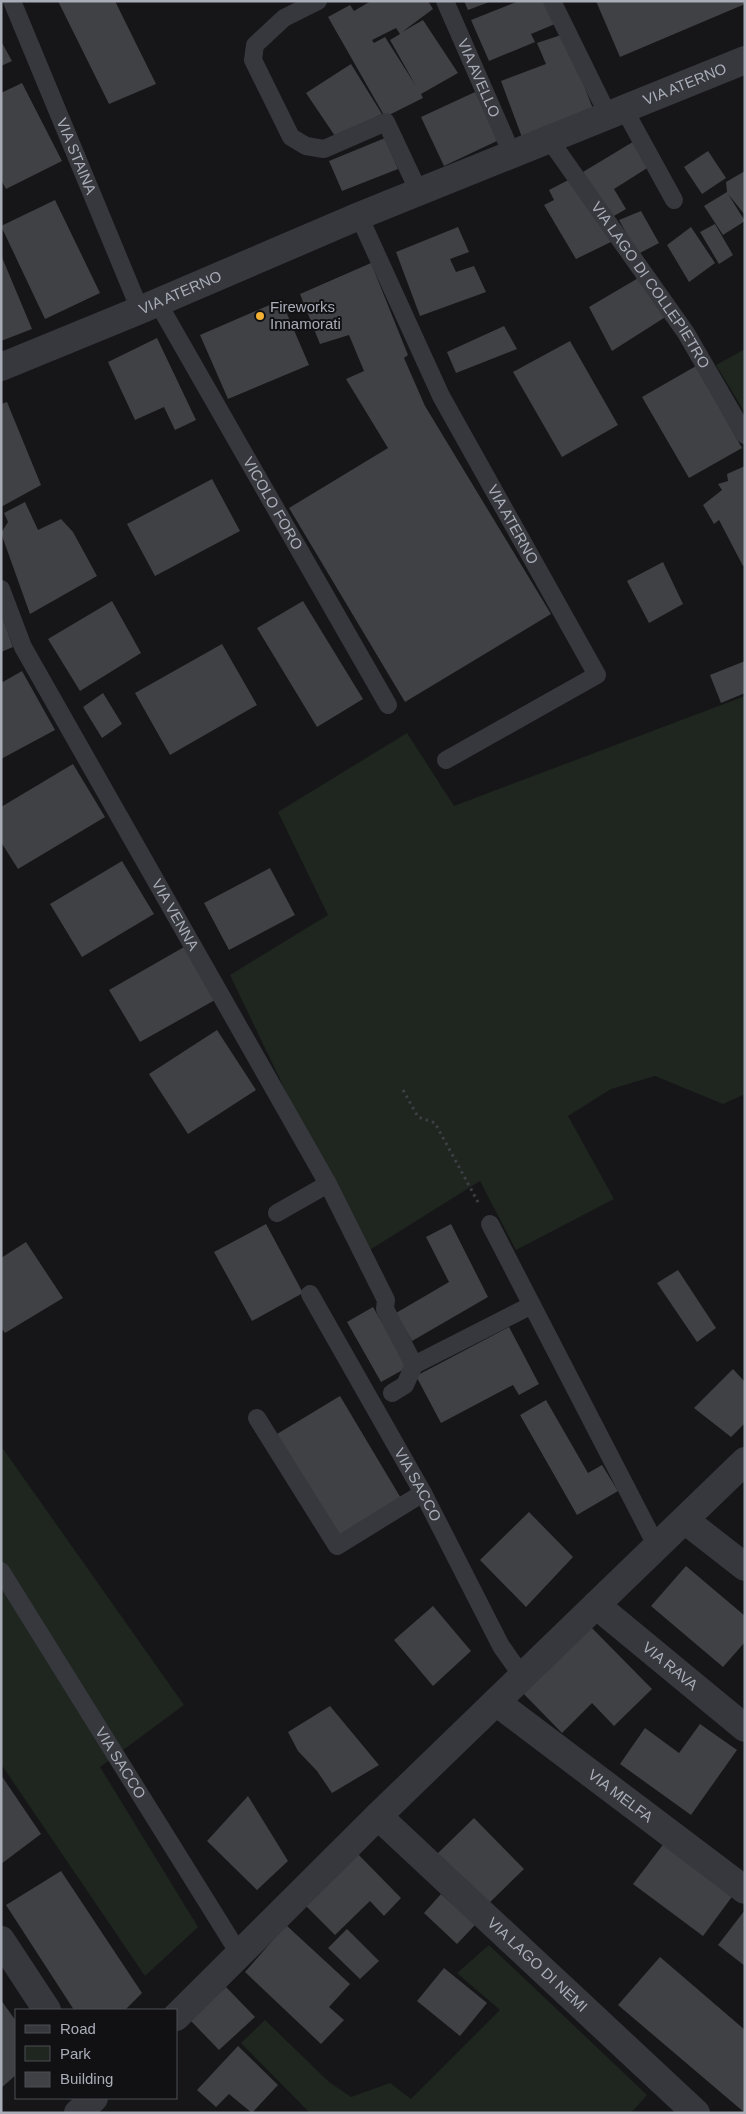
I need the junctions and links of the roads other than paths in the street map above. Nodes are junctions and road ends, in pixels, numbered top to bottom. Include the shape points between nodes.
1 (12, 1) edge
2 (318, 1) edge
3 (445, 1) edge
4 (552, 1) edge
5 (745, 60) edge
6 (616, 112) junction
7 (549, 139) junction
8 (512, 154) junction
9 (419, 192) junction
10 (674, 200) dead end
11 (359, 216) junction
12 (149, 307) junction
13 (1, 367) edge
14 (745, 435) edge
15 (1, 589) edge
16 (388, 705) dead end
17 (446, 760) dead end
18 (328, 1184) junction
19 (277, 1214) dead end
20 (490, 1224) road end
21 (310, 1294) dead end
22 (532, 1305) junction
23 (414, 1365) junction
24 (392, 1393) dead end
25 (257, 1418) dead end
26 (745, 1461) edge
27 (423, 1493) junction
28 (686, 1520) junction
29 (656, 1547) junction
30 (745, 1567) edge
31 (1, 1570) edge
32 (596, 1605) junction
33 (522, 1676) junction
34 (496, 1702) junction
35 (745, 1728) edge
36 (378, 1816) junction
37 (745, 1890) edge
38 (1, 1940) edge
39 (240, 1955) junction
40 (46, 2009) edge
41 (178, 2015) edge
42 (93, 2099) edge
43 (78, 2113) edge
44 (696, 2113) edge

1 - 12 lane, VIA STAINA
2 - 9 lane via 284,18 255,45 253,60 291,137 306,146 324,149 386,122
3 - 8 lane, VIA AVELLO
4 - 6 lane
5 - 6 street, VIA ATERNO
6 - 7 street, VIA ATERNO
6 - 10 lane, VIA ATERNO
7 - 8 street, VIA ATERNO
7 - 14 lane, VIA LAGO DI COLLEPIETRO via 686,333
8 - 9 street, VIA ATERNO
9 - 11 street, VIA ATERNO
11 - 12 street, VIA ATERNO
11 - 17 lane, VIA ATERNO via 441,396 597,675
12 - 13 street, VIA ATERNO
12 - 16 lane, VICOLO FORO
15 - 18 lane, VIA VENNA via 23,647
18 - 19 lane
18 - 23 lane, VIA VENNA via 386,1300 385,1309
20 - 22 lane
21 - 27 lane, VIA SACCO
22 - 23 lane
22 - 29 lane
23 - 24 lane via 405,1385
25 - 27 lane via 337,1546
26 - 28 street
27 - 33 lane, VIA SACCO via 501,1646
28 - 29 street
28 - 30 street
29 - 32 street
31 - 39 lane, VIA SACCO
32 - 33 street
32 - 35 street, VIA RAVA
33 - 34 street
34 - 36 street
34 - 37 street, VIA MELFA
36 - 39 street
36 - 44 street, VIA LAGO DI NEMI
38 - 40 street
39 - 41 street
42 - 43 street

